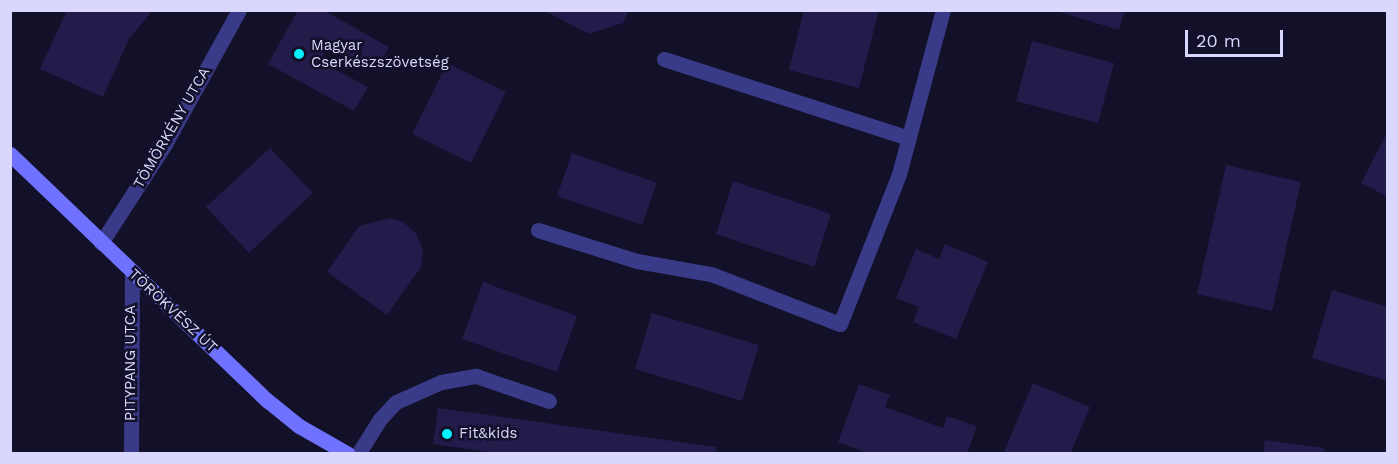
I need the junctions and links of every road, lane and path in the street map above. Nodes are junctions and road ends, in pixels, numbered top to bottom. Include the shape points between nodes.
1 (239, 10) edge
2 (943, 10) edge
3 (664, 59) dead end
4 (909, 138) junction
5 (10, 154) edge
6 (538, 230) dead end
7 (100, 243) junction
8 (132, 272) junction
9 (549, 401) dead end
10 (131, 453) edge
11 (348, 453) edge
12 (358, 453) edge

1 - 7 street, TÖMÖRKÉNY UTCA via 165,144
2 - 4 street
3 - 4 street
4 - 6 street via 899,174 840,324 711,274 637,261
5 - 7 street, TÖRÖKVÉSZ ÚT
7 - 8 street, TÖRÖKVÉSZ ÚT
8 - 10 street, PITYPANG UTCA
8 - 11 street, TÖRÖKVÉSZ ÚT via 268,401 299,426
9 - 12 street via 476,376 441,382 396,402

